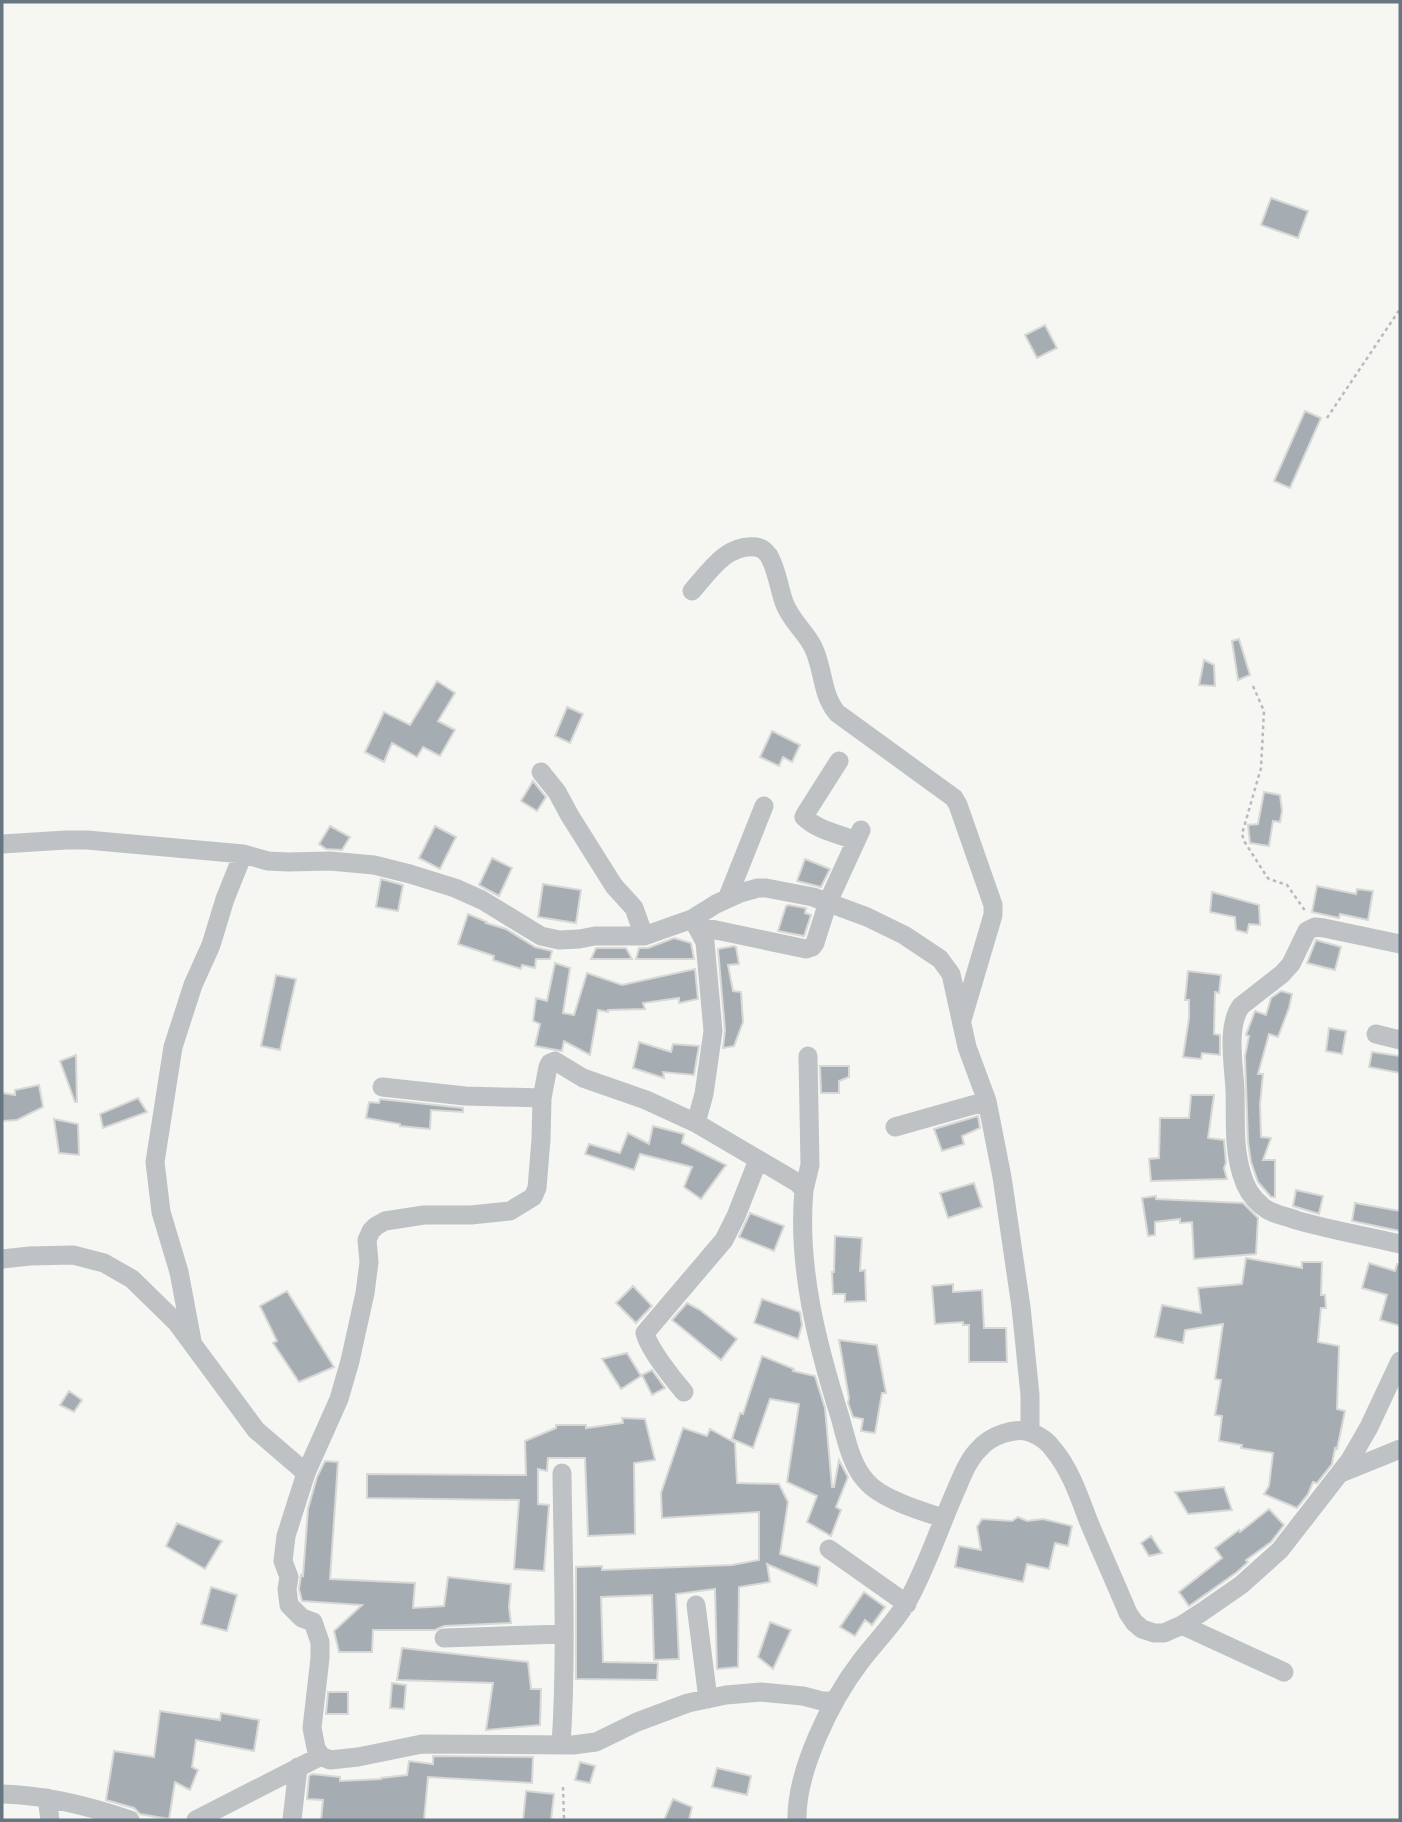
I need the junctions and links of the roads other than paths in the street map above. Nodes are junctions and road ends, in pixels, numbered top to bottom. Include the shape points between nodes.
1 (692, 591) dead end
2 (839, 761) dead end
3 (541, 772) dead end
4 (764, 806) dead end
5 (2, 844) edge
6 (243, 854) junction
7 (727, 899) junction
8 (828, 902) junction
9 (694, 923) junction
10 (644, 936) junction
11 (1400, 944) edge
12 (962, 1023) junction
13 (1376, 1034) dead end
14 (1400, 1040) edge
15 (808, 1056) dead end
16 (382, 1087) dead end
17 (542, 1098) junction
18 (987, 1101) junction
19 (696, 1123) junction
20 (895, 1127) dead end
21 (758, 1160) junction
22 (804, 1190) junction
23 (1400, 1244) edge
24 (2, 1259) edge
25 (192, 1341) junction
26 (1400, 1361) edge
27 (684, 1392) dead end
28 (1030, 1432) junction
29 (1400, 1449) edge
30 (306, 1473) junction
31 (1340, 1473) junction
32 (562, 1474) dead end
33 (943, 1518) junction
34 (829, 1549) dead end
35 (907, 1604) junction
36 (696, 1605) dead end
37 (1182, 1625) junction
38 (564, 1634) junction
39 (444, 1638) dead end
40 (1284, 1672) dead end
41 (708, 1699) junction
42 (834, 1701) junction
43 (561, 1745) junction
44 (321, 1756) junction
45 (298, 1767) junction
46 (2, 1794) edge
47 (47, 1798) junction
48 (50, 1820) edge
49 (130, 1820) edge
50 (196, 1820) edge
51 (292, 1820) edge
52 (797, 1820) edge

1 - 12 street via 729,553 761,548 771,561 790,617 814,649 829,704 954,798 993,905
2 - 8 street via 804,817 823,828 858,835
3 - 10 street via 614,887 634,908
4 - 7 street
5 - 6 street via 87,841
6 - 10 street via 288,862 374,865 410,874 482,900 550,939
6 - 25 street via 173,1047 155,1161 161,1212
7 - 8 street via 766,888
7 - 9 street
8 - 9 street via 816,943 806,949
8 - 12 street via 883,924 940,959 951,974
9 - 10 street
9 - 19 street via 705,942 713,1031
11 - 23 street via 1315,927 1307,931 1291,964 1236,1013 1232,1038 1235,1136 1251,1195 1277,1214
12 - 18 street
13 - 14 street
15 - 22 street via 810,1165
16 - 17 street
17 - 19 street via 548,1067 555,1061 583,1078
17 - 30 street via 533,1196 510,1211 424,1215 385,1222 370,1231 365,1293 350,1361 339,1399
18 - 20 street
18 - 28 street via 1021,1307
19 - 21 street
21 - 22 street
21 - 27 street via 724,1240 645,1333
22 - 33 street via 805,1271 821,1356 853,1460 871,1486 909,1507
24 - 25 street via 73,1255 104,1263 132,1279
25 - 30 street via 256,1430
26 - 31 street via 1361,1442
28 - 33 street via 1002,1434 980,1447
28 - 37 street via 1054,1449 1072,1479 1134,1622 1154,1633
29 - 31 street
30 - 44 street via 283,1561 289,1577 289,1605 313,1622 320,1642 312,1728
31 - 37 street via 1280,1550 1241,1585
32 - 38 street
33 - 35 street
34 - 35 street
35 - 42 street
36 - 41 street
37 - 40 street
38 - 39 street
38 - 43 street
41 - 42 street via 761,1692
41 - 43 street via 637,1722 596,1742
42 - 52 street via 807,1762 796,1804
43 - 44 street via 422,1744 358,1757 330,1760
44 - 45 street
45 - 50 street
45 - 51 street
46 - 47 street
47 - 48 street
47 - 49 street

